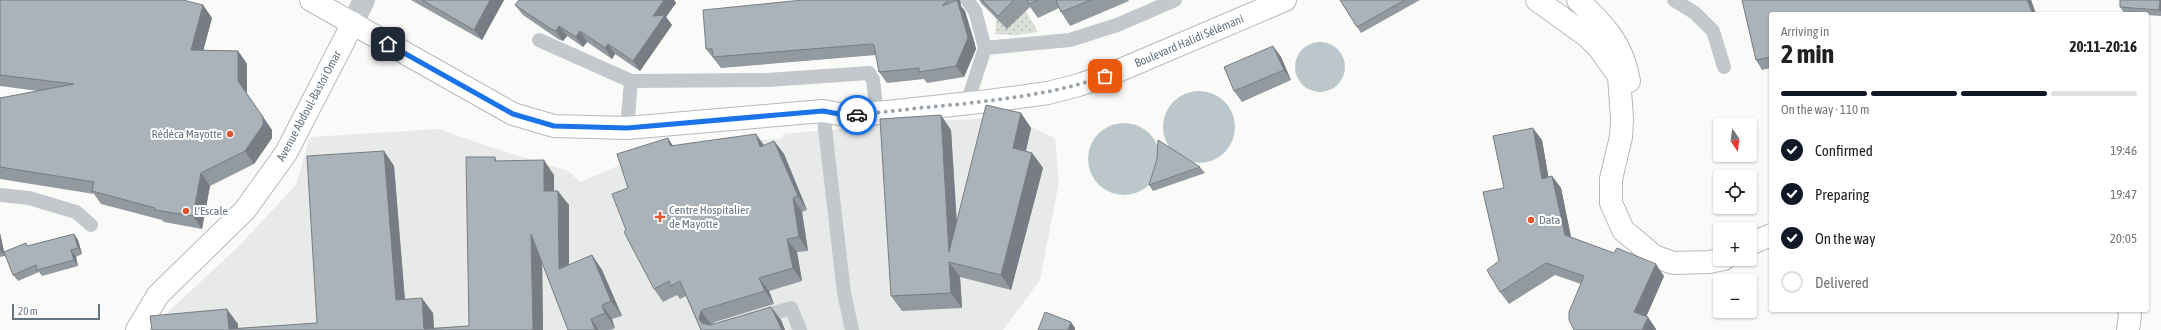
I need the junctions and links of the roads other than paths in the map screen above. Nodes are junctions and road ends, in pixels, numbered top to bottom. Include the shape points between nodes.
1 (311, 0) edge
2 (364, 0) edge
3 (967, 0) edge
4 (1175, 0) edge
5 (1285, 0) edge
6 (1537, 0) edge
7 (1578, 0) edge
8 (1674, 0) edge
9 (1261, 5) edge
10 (353, 24) junction
11 (539, 40) dead end
12 (985, 48) junction
13 (1724, 67) dead end
14 (631, 81) junction
15 (967, 103) junction
16 (1622, 109) junction
17 (823, 111) junction
18 (877, 113) junction
19 (627, 128) junction
20 (0, 195) edge
21 (91, 225) dead end
22 (1769, 236) edge
23 (1757, 241) edge
24 (1713, 261) edge
25 (2129, 312) edge
26 (746, 321) edge
27 (137, 330) edge
28 (800, 330) edge
29 (852, 330) edge
30 (2128, 330) edge

1 - 10 street, Boulevard Halidi Sélémani
2 - 10 street
3 - 12 lane via 975,11
4 - 12 lane via 1117,25 1070,40
5 - 9 street, Boulevard Halidi Sélémani
6 - 16 street via 1587,36 1610,62 1619,76
7 - 16 street via 1607,30 1624,56 1629,82
8 - 13 lane via 1695,13 1713,31
9 - 15 street, Boulevard Halidi Sélémani via 1118,71 1079,85 1048,93
10 - 19 street, Boulevard Halidi Sélémani via 513,114 554,126
10 - 27 street, Avenue Abdoul-Bastoi Omar via 286,153 245,210 158,295
11 - 14 lane
12 - 15 lane
14 - 18 lane via 767,80 869,73 873,80
14 - 19 lane
15 - 18 street, Boulevard Halidi Sélémani
16 - 24 street via 1621,137 1611,179 1611,202 1623,230 1654,256 1673,264
17 - 18 street, Boulevard Halidi Sélémani via 850,116
17 - 19 street, Boulevard Halidi Sélémani
17 - 29 lane via 844,293
20 - 21 lane via 29,198 76,212
22 - 23 street
25 - 30 street
26 - 28 lane via 791,308

